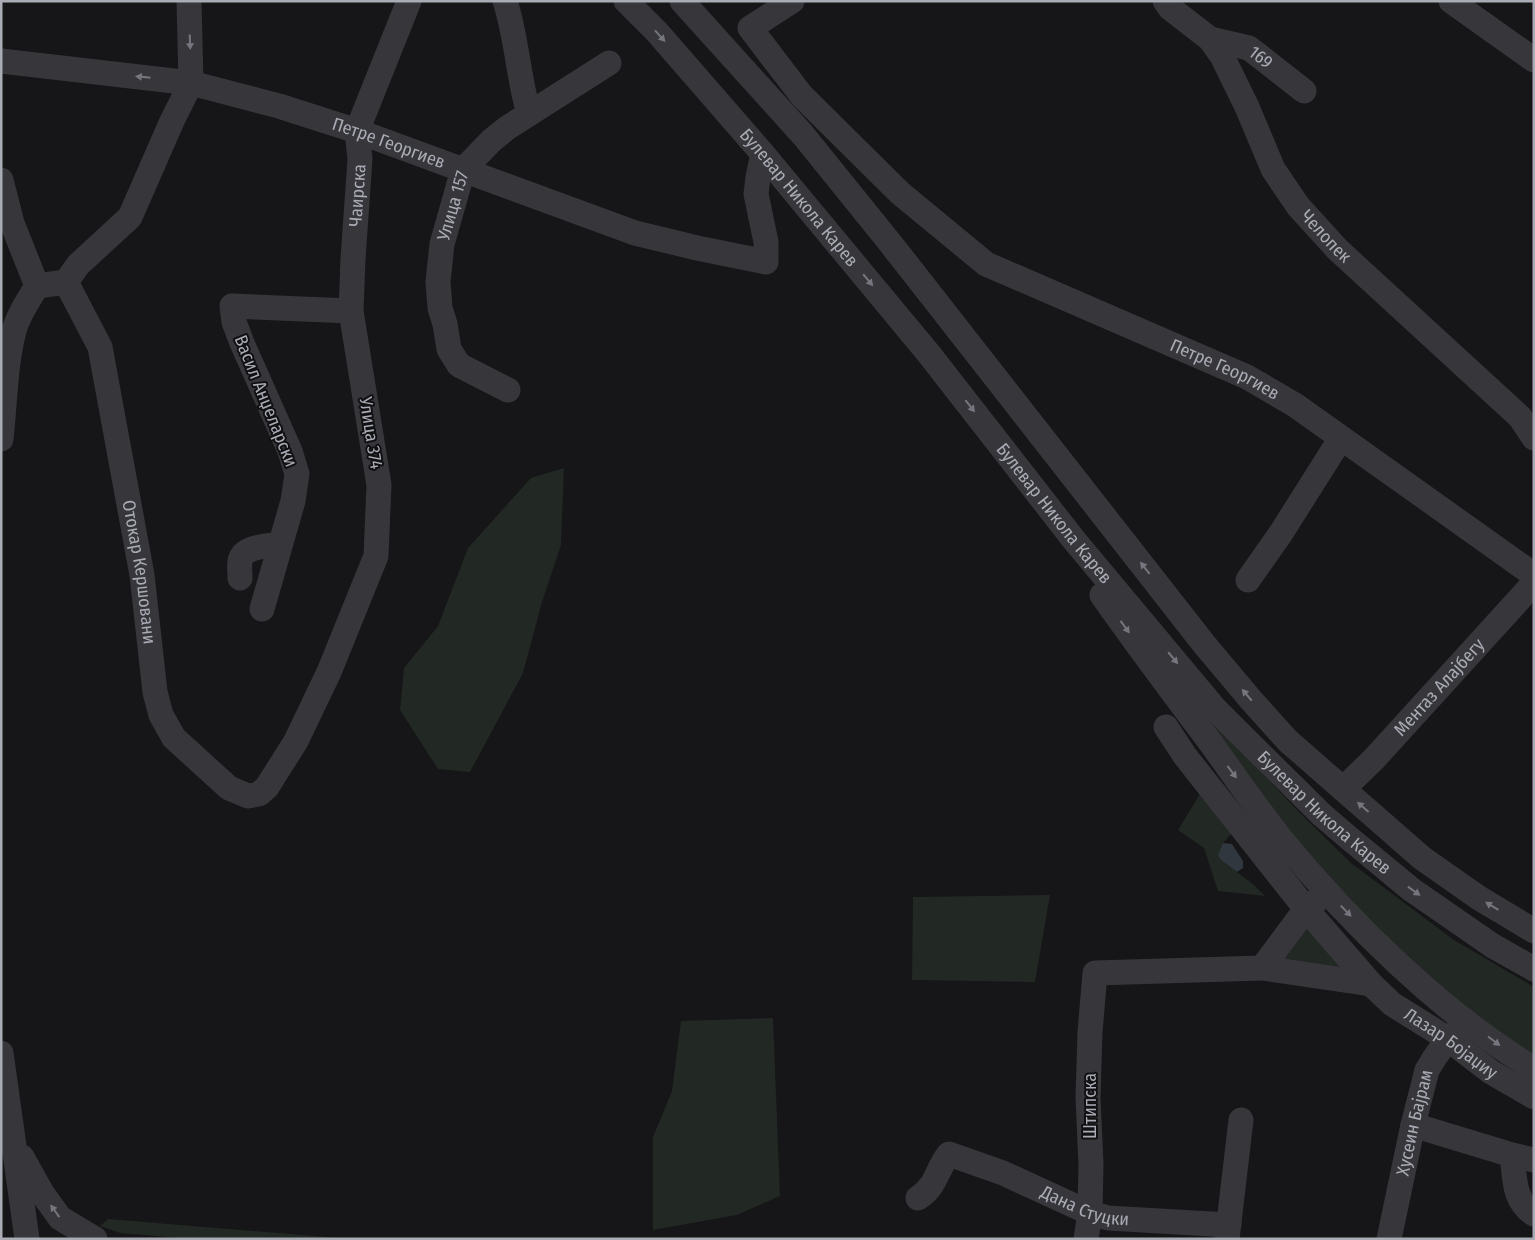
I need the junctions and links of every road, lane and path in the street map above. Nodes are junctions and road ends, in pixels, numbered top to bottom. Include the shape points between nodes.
1 (189, 1) edge
2 (409, 1) edge
3 (505, 1) edge
4 (626, 1) edge
5 (682, 1) edge
6 (792, 1) edge
7 (1165, 1) edge
8 (1451, 1) edge
9 (1210, 39) junction
10 (1534, 60) edge
11 (1, 61) edge
12 (609, 63) dead end
13 (192, 83) junction
14 (1304, 91) dead end
15 (529, 114) junction
16 (358, 131) junction
17 (763, 154) junction
18 (463, 170) junction
19 (1, 180) edge
20 (66, 282) junction
21 (37, 286) junction
22 (351, 311) junction
23 (508, 390) dead end
24 (1341, 438) junction
25 (1534, 438) edge
26 (1, 439) edge
27 (1074, 540) junction
28 (280, 544) junction
29 (376, 556) joint
30 (1534, 575) edge
31 (240, 578) dead end
32 (1248, 580) dead end
33 (1534, 583) edge
34 (262, 609) dead end
35 (1166, 727) dead end
36 (1210, 742) junction
37 (1197, 771) junction
38 (1343, 789) junction
39 (1327, 892) junction
40 (1306, 909) junction
41 (1534, 931) edge
42 (1262, 968) junction
43 (1534, 969) edge
44 (1371, 984) junction
45 (1467, 1022) junction
46 (1448, 1039) junction
47 (1, 1053) edge
48 (1534, 1069) edge
49 (1534, 1096) edge
50 (1241, 1120) dead end
51 (1413, 1125) junction
52 (13, 1134) junction
53 (1523, 1158) edge
54 (918, 1198) dead end
55 (1090, 1213) junction
56 (1534, 1214) edge
57 (1228, 1232) edge
58 (27, 1239) edge
59 (95, 1239) edge
60 (1086, 1239) edge
61 (1389, 1239) edge

1 -> 13 street
2 - 16 street, Чаирска
3 - 15 street
4 -> 17 street, Булевар Никола Карев
38 -> 5 street, Булевар Никола Карев via 1288,741 1228,672 803,135
6 - 24 street, Петре Георгиев via 750,28 802,96 900,194 986,264 1247,376
7 - 9 street, Челопек
8 - 10 street
9 - 14 street, 169 via 1250,48
9 - 25 street, Челопек via 1247,107 1273,169 1298,206 1337,249 1520,416
13 -> 11 street, Петре Георгиев
12 - 15 street, Улица 157
13 - 16 street, Петре Георгиев
13 - 20 street via 130,217 78,265
15 - 18 street, Улица 157 via 491,141
16 - 18 street, Петре Георгиев
16 - 22 street, Чаирска via 360,159
17 - 18 street, Петре Георгиев via 756,194 766,242 766,262 635,233
17 -> 27 street, Булевар Никола Карев via 929,354
18 - 23 street, Улица 157 via 442,244 438,282 440,308 449,350 459,365
19 - 21 street via 12,223
20 - 21 street
20 - 29 street, Отокар Кершовани via 100,347 142,575 155,692 161,715 174,738 230,788 248,796 259,794 267,787 296,741
21 - 26 street via 14,331
22 - 28 street, Васил Анџеларски via 232,306 242,343 297,474
22 - 29 street, Улица 374 via 379,485
24 - 30 street, Петре Георгиев
24 - 32 street
27 -> 36 street via 1092,580
27 -> 43 street, Булевар Никола Карев via 1216,710 1322,816 1412,890 1493,946
28 - 31 street via 245,553 240,560
28 - 34 street, Васил Анџеларски
33 - 38 street, Ментаз Алајбегу
35 - 37 street, Лазар Бојаџиу
36 - 37 street
36 -> 39 street via 1282,839
37 - 40 street, Лазар Бојаџиу
41 -> 38 street, Булевар Никола Карев via 1422,858
39 - 40 street
39 -> 45 street via 1407,972
40 - 42 street
40 - 44 street, Лазар Бојаџиу
42 - 44 street
42 - 55 street, Штипска via 1095,974 1088,1098
44 - 46 street, Лазар Бојаџиу via 1392,1004
45 - 46 street, Хусеин Бајрам
45 -> 48 street
46 - 49 street, Лазар Бојаџиу via 1491,1072
46 - 51 street, Хусеин Бајрам via 1427,1070
47 - 52 street
50 - 57 street, Дана Стуцки
51 - 53 street
51 - 61 street, Хусеин Бајрам
52 - 58 street
59 -> 52 street via 60,1218 30,1174
53 - 56 street via 1516,1194 1525,1208
54 - 55 street, Дана Стуцки via 933,1184 949,1154 1003,1173
55 - 57 street, Дана Стуцки
55 - 60 street, Штипска

